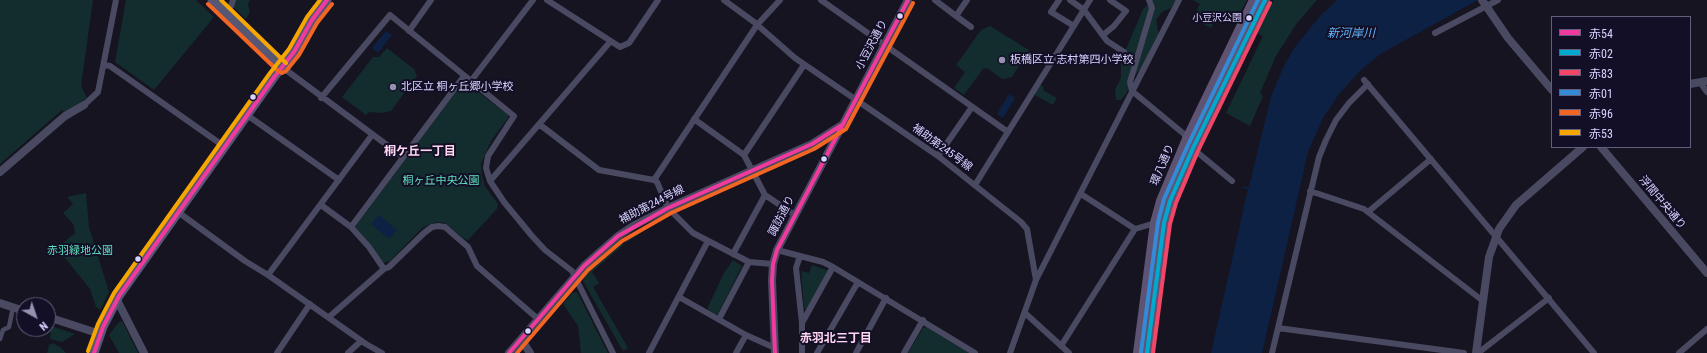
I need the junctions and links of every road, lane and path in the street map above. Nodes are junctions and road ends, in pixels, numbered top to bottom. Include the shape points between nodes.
1 (116, 0) edge
2 (212, 0) edge
3 (233, 0) edge
4 (327, 0) edge
5 (431, 0) edge
6 (533, 0) edge
7 (658, 0) edge
8 (724, 0) edge
9 (780, 0) edge
10 (821, 0) edge
11 (908, 0) edge
12 (935, 0) edge
13 (967, 0) edge
14 (1059, 0) edge
15 (1070, 0) edge
16 (1090, 0) edge
17 (1110, 0) edge
18 (1149, 0) edge
19 (1179, 0) edge
20 (1254, 0) edge
21 (1265, 0) edge
22 (1482, 0) edge
23 (1498, 0) edge
24 (552, 1) edge
25 (1084, 10) junction
26 (225, 12) junction
27 (956, 16) junction
28 (757, 25) junction
29 (1074, 26) junction
30 (971, 27) dead end
31 (409, 31) junction
32 (1435, 33) dead end
33 (1103, 36) junction
34 (610, 42) junction
35 (884, 45) junction
36 (1124, 52) dead end
37 (105, 65) junction
38 (804, 65) junction
39 (282, 67) junction
40 (464, 76) junction
41 (471, 81) junction
42 (1704, 82) edge
43 (1691, 84) edge
44 (1551, 89) edge
45 (1132, 91) junction
46 (1707, 92) edge
47 (321, 98) junction
48 (855, 100) junction
49 (84, 105) joint
50 (972, 107) junction
51 (247, 115) junction
52 (694, 119) junction
53 (539, 124) junction
54 (842, 125) junction
55 (1008, 132) junction
56 (372, 135) junction
57 (1187, 139) junction
58 (225, 147) junction
59 (1193, 148) junction
60 (1582, 148) edge
61 (1601, 148) edge
62 (744, 155) junction
63 (938, 156) junction
64 (403, 157) junction
65 (1431, 159) junction
66 (753, 169) junction
67 (0, 172) edge
68 (338, 180) junction
69 (654, 180) junction
70 (490, 181) junction
71 (1232, 181) dead end
72 (975, 185) junction
73 (1310, 191) junction
74 (765, 194) junction
75 (1081, 194) junction
76 (321, 205) junction
77 (668, 208) junction
78 (178, 212) junction
79 (1368, 212) junction
80 (794, 216) junction
81 (1156, 223) junction
82 (351, 227) junction
83 (1135, 229) junction
84 (1496, 236) junction
85 (708, 241) junction
86 (777, 250) junction
87 (733, 254) junction
88 (800, 256) junction
89 (749, 262) junction
90 (773, 264) junction
91 (833, 267) junction
92 (384, 269) junction
93 (1707, 273) edge
94 (268, 275) junction
95 (574, 278) junction
96 (1036, 280) junction
97 (858, 282) junction
98 (679, 297) junction
99 (886, 298) junction
100 (1548, 298) junction
101 (116, 300) junction
102 (1483, 301) junction
103 (0, 303) edge
104 (310, 304) junction
105 (16, 308) edge
106 (12, 312) dead end
107 (1024, 314) junction
108 (329, 317) junction
109 (538, 319) junction
110 (719, 319) junction
111 (56, 320) edge
112 (923, 320) junction
113 (802, 324) junction
114 (1278, 328) junction
115 (1707, 329) edge
116 (101, 333) junction
117 (746, 335) junction
118 (0, 339) edge
119 (521, 339) junction
120 (362, 341) junction
121 (1061, 346) junction
122 (775, 351) edge
123 (1593, 352) edge
124 (94, 353) edge
125 (144, 353) edge
126 (277, 353) edge
127 (348, 353) edge
128 (382, 353) edge
129 (509, 353) edge
130 (530, 353) edge
131 (613, 353) edge
132 (649, 353) edge
133 (736, 353) edge
134 (802, 353) edge
135 (817, 353) edge
136 (856, 353) edge
137 (904, 353) edge
138 (975, 353) edge
139 (1010, 353) edge
140 (1069, 353) edge
141 (1138, 353) edge
142 (1147, 353) edge
143 (1272, 353) edge
144 (1464, 353) edge
145 (1477, 353) edge
146 (1679, 353) edge

1 - 37 street
2 - 26 main road
3 - 26 street
4 - 39 main road
5 - 31 street
6 - 41 street
7 - 34 street via 629,43 620,47
8 - 28 street, 補助第245号線
9 - 28 street
10 - 35 street
11 - 35 street, 小豆沢通り
12 - 27 street
13 - 27 street
14 - 29 street via 1051,12
15 - 25 street
16 - 25 street
17 - 33 street via 1126,11
18 - 45 street via 1152,8 1130,82
19 - 45 street
20 - 57 main road, 環八通り
21 - 59 main road, 環八通り
22 - 44 street via 1508,38
23 - 32 street
24 - 34 street
25 - 29 street
25 - 33 street
26 - 39 main road
27 - 30 street
28 - 38 street, 補助第245号線
28 - 52 street
29 - 55 street
31 - 40 street
31 - 47 street via 390,15
33 - 36 street
34 - 53 street
35 - 48 street, 小豆沢通り
35 - 50 street
37 - 49 street via 98,92
37 - 58 street
38 - 48 street, 補助第245号線
38 - 62 street
39 - 47 street
39 - 51 main road
40 - 41 street
40 - 64 street
41 - 70 street via 514,116 488,156 486,168
42 - 43 street
42 - 46 street
45 - 57 street
45 - 75 street
47 - 56 street
48 - 54 street, 諏訪通り
48 - 63 street, 補助第245号線
49 - 67 street via 65,116
50 - 55 street
50 - 63 street
51 - 58 main road
51 - 68 street
52 - 62 street
52 - 69 street
53 - 69 street via 599,170
53 - 70 street
54 - 66 street, 補助第244号線 via 812,144
54 - 80 street, 諏訪通り
55 - 72 street
56 - 64 street
56 - 68 street
57 - 59 street
57 - 81 main road, 環八通り via 1161,201
58 - 78 main road
59 - 71 street
59 - 142 main road, 環八通り via 1170,201 1164,223
60 - 84 street via 1516,205
61 - 93 street, 浮間中央通り
62 - 66 street
63 - 72 street, 補助第245号線
64 - 82 street
65 - 73 street via 1366,82 1329,134 1319,157
65 - 79 street
65 - 84 street
66 - 74 street
66 - 77 street, 補助第244号線
68 - 76 street
69 - 77 street
70 - 95 street via 532,236 572,271
72 - 96 street, 補助第245号線 via 1027,229
73 - 79 street
73 - 114 street
74 - 80 street
74 - 87 street
75 - 83 street
75 - 96 street
76 - 82 street
76 - 94 street
77 - 85 street via 693,233
77 - 95 street, 補助第244号線 via 618,236
78 - 94 street
78 - 101 main road
79 - 102 street
80 - 86 street, 諏訪通り
81 - 83 street
81 - 141 main road, 環八通り
82 - 92 street
83 - 121 street
84 - 100 street
84 - 102 street via 1489,257
85 - 87 street
85 - 98 street
86 - 88 street
86 - 90 street, 諏訪通り
87 - 89 street
88 - 91 street
88 - 113 street via 796,268
89 - 90 street
89 - 110 street
90 - 122 street, 諏訪通り
91 - 97 street
91 - 113 street
92 - 108 street
92 - 109 street via 428,230 442,226 468,247 472,259 480,268
94 - 104 street
95 - 109 street, 補助第244号線
95 - 131 street
96 - 107 street, 補助第245号線
97 - 99 street
97 - 135 street
98 - 110 street
98 - 132 street
99 - 112 street
99 - 136 street
100 - 123 street
100 - 145 street
101 - 116 main road
101 - 125 street
102 - 145 street
103 - 105 street
104 - 108 street
104 - 126 street
106 - 118 street via 9,326
107 - 121 street
107 - 139 street, 補助第245号線
108 - 120 street
109 - 119 street, 補助第244号線
110 - 117 street
111 - 116 street
112 - 137 street
112 - 138 street
113 - 134 street
114 - 143 street
114 - 144 street
115 - 146 street
116 - 124 main road
117 - 122 street
117 - 133 street
119 - 129 street, 補助第244号線
119 - 130 street
120 - 127 street
120 - 128 street
121 - 140 street

